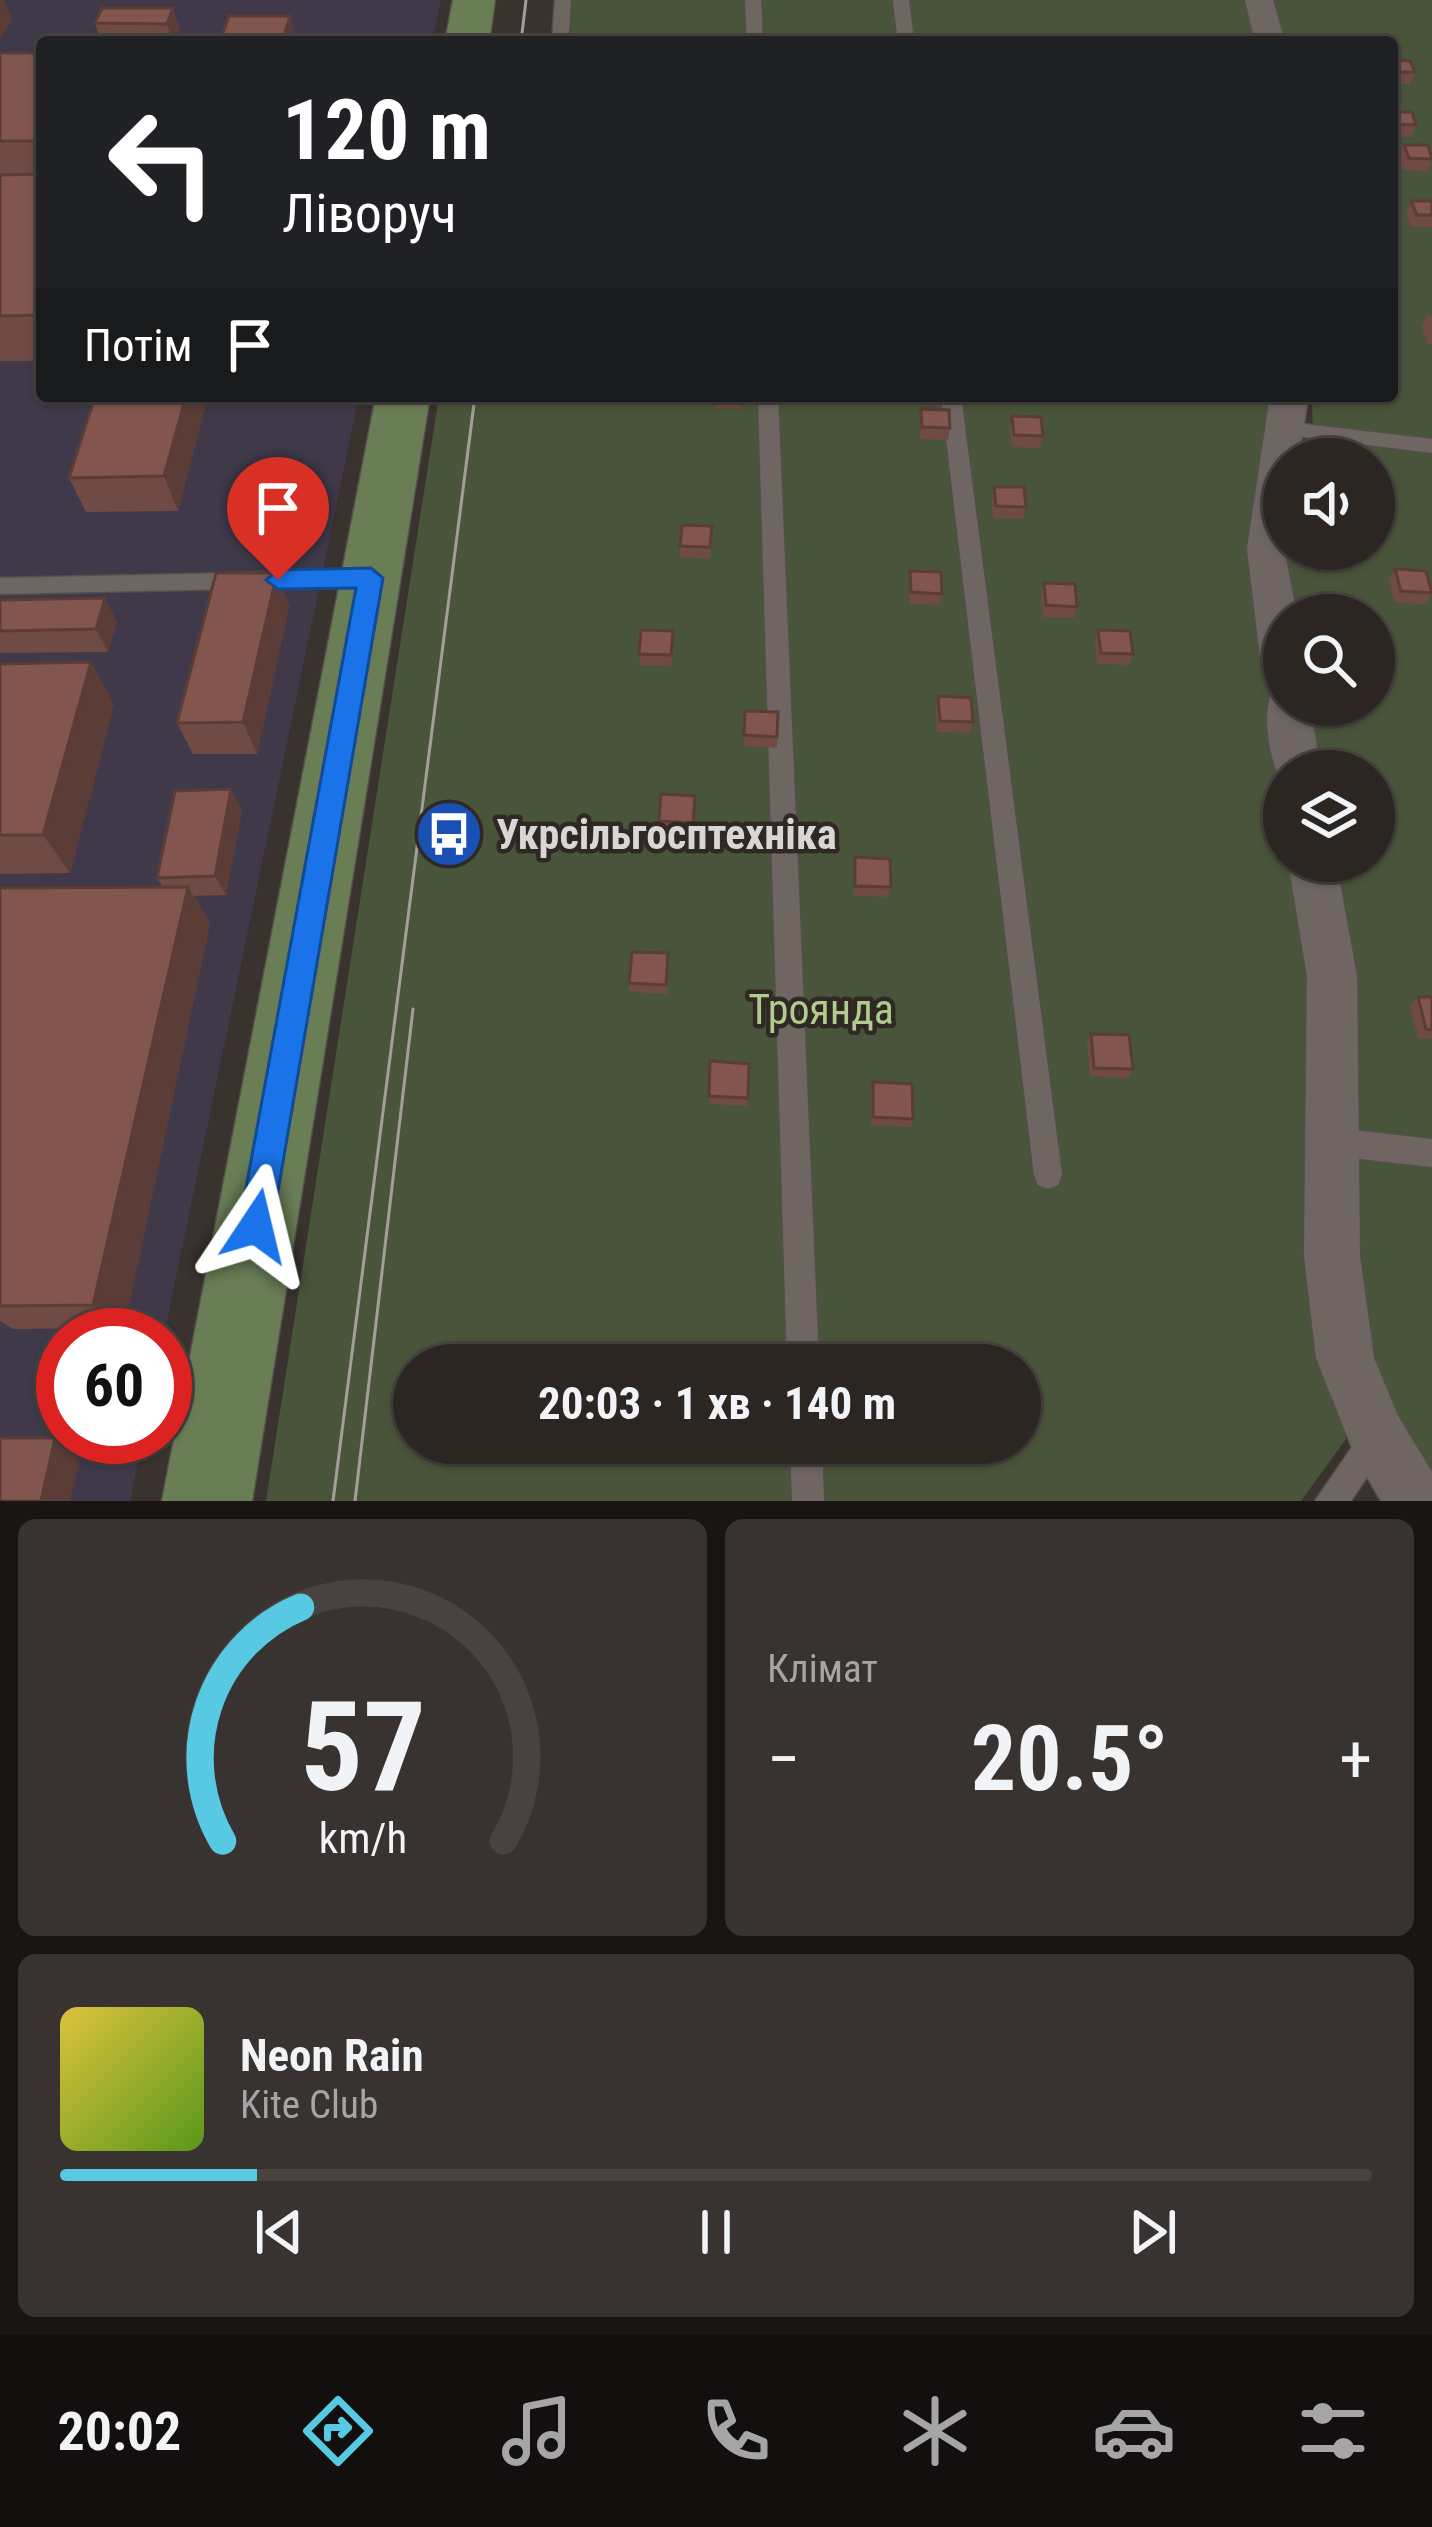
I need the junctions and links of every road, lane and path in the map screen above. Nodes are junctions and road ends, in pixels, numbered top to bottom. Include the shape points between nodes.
1 (474, 0) edge
2 (562, 0) edge
3 (753, 0) edge
4 (901, 0) edge
5 (1259, 0) edge
6 (467, 36) edge
7 (560, 36) edge
8 (755, 36) edge
9 (905, 36) edge
10 (1268, 36) edge
11 (402, 402) edge
12 (768, 402) edge
13 (952, 402) edge
14 (1288, 412) edge
15 (1432, 446) edge
16 (371, 578) junction
17 (0, 586) edge
18 (1273, 594) edge
19 (1316, 882) edge
20 (1334, 1142) junction
21 (1432, 1153) edge
22 (1048, 1175) dead end
23 (802, 1344) edge
24 (1378, 1437) junction
25 (807, 1464) edge
26 (207, 1501) edge
27 (808, 1501) edge
28 (1331, 1501) edge
29 (1415, 1501) edge

1 - 6 main road
2 - 7 lane
3 - 8 lane
4 - 9 lane
5 - 10 street
11 - 16 main road
12 - 23 lane
13 - 22 lane
14 - 15 lane
14 - 18 street via 1267,549
16 - 17 lane
16 - 26 main road
19 - 20 street via 1332,976
20 - 21 lane
20 - 24 street via 1332,1256 1345,1358
24 - 28 lane
24 - 29 street
25 - 27 lane

